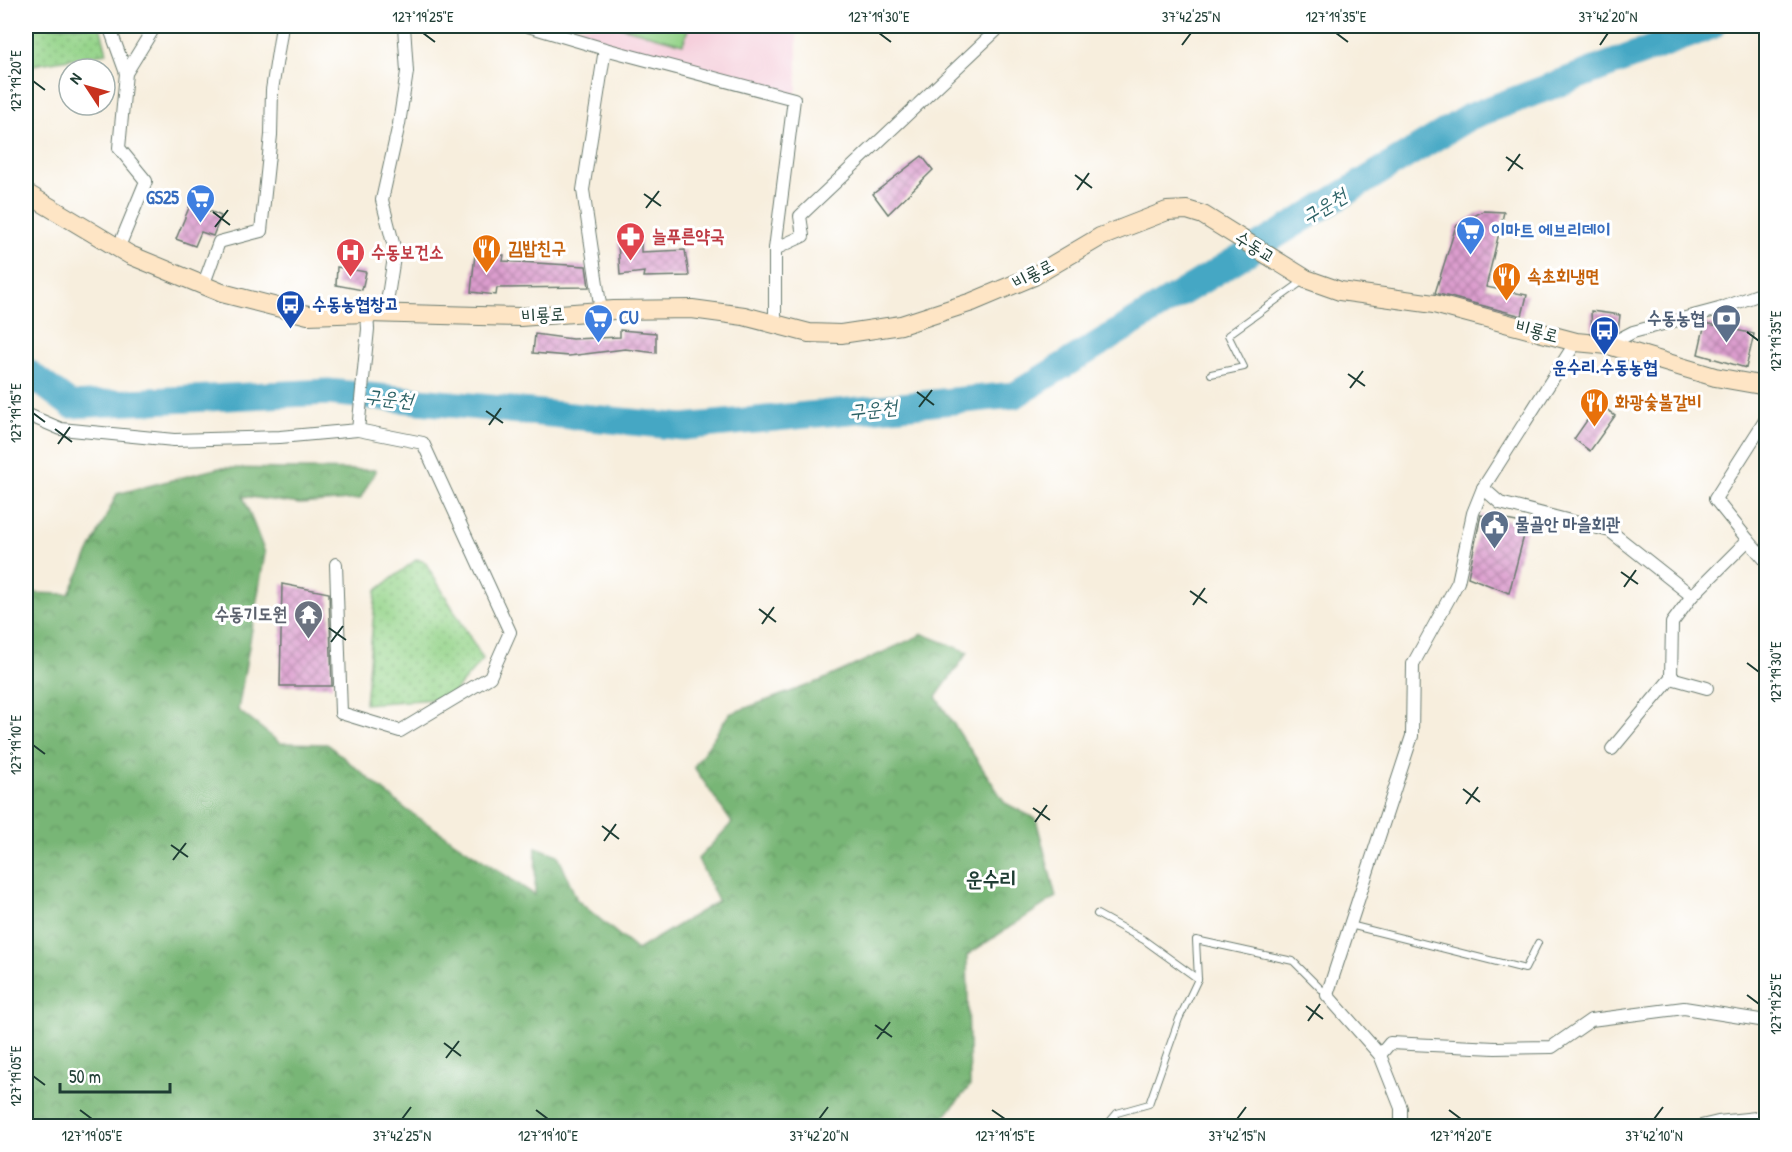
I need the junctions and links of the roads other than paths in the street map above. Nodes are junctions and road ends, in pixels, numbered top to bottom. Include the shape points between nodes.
1 (109, 26) edge
2 (154, 26) edge
3 (282, 26) edge
4 (404, 26) edge
5 (528, 26) edge
6 (1001, 26) edge
7 (605, 49) junction
8 (126, 73) junction
9 (26, 194) edge
10 (1203, 215) joint
11 (118, 249) junction
12 (775, 249) junction
13 (1306, 279) junction
14 (203, 286) junction
15 (1767, 292) edge
16 (602, 311) junction
17 (373, 319) junction
18 (775, 324) junction
19 (1576, 342) junction
20 (1608, 345) junction
21 (1211, 374) dead end
22 (1767, 386) edge
23 (26, 414) edge
24 (1767, 419) edge
25 (359, 427) junction
26 (1484, 488) junction
27 (1748, 540) junction
28 (1767, 561) edge
29 (336, 564) dead end
30 (1692, 596) junction
31 (1671, 678) junction
32 (1707, 688) dead end
33 (1612, 749) dead end
34 (1097, 914) dead end
35 (1350, 925) junction
36 (1538, 943) dead end
37 (1198, 979) junction
38 (1327, 995) junction
39 (1767, 1020) edge
40 (1380, 1055) junction
41 (1767, 1118) edge
42 (1106, 1126) edge
43 (1401, 1126) edge
44 (1701, 1126) edge

1 - 8 street
2 - 8 street
3 - 14 street via 272,90 261,231 219,242
4 - 17 street via 407,72 382,200 395,252
5 - 7 street
6 - 12 street via 800,216 803,237
7 - 12 street via 794,99
7 - 16 street via 583,190
8 - 11 street via 119,148 146,181
9 - 11 main road, 비룡로
10 - 13 main road, 수동교
10 - 18 main road, 비룡로 via 1187,210 1167,211 1100,237 1034,276 901,325 841,334 809,333
11 - 14 main road, 비룡로
12 - 18 street
13 - 19 main road, 비룡로 via 1340,291 1434,304
13 - 21 lane via 1228,335 1244,367
14 - 17 main road, 비룡로 via 308,315
15 - 20 street via 1633,332
16 - 17 main road, 비룡로 via 520,317
16 - 18 main road, 비룡로 via 692,309
17 - 25 street
19 - 20 main road, 비룡로
19 - 26 street
20 - 22 main road, 비룡로 via 1714,377
23 - 25 street via 61,429 174,440 280,437
24 - 27 street via 1715,499
25 - 29 street via 423,443 510,632 490,677 400,731 341,713
26 - 30 street via 1500,503 1610,531
26 - 35 street via 1473,513 1458,582 1413,664 1412,736
27 - 28 street
27 - 30 street
30 - 31 street via 1672,623
31 - 32 street
31 - 33 street
34 - 37 lane via 1144,940
35 - 36 lane via 1525,969
35 - 38 street
37 - 38 lane via 1196,940 1293,961
37 - 42 lane via 1179,1019 1149,1104 1116,1113
38 - 40 street
39 - 40 street via 1684,1008 1591,1020 1552,1047 1390,1043
40 - 43 street via 1401,1108
41 - 44 street

